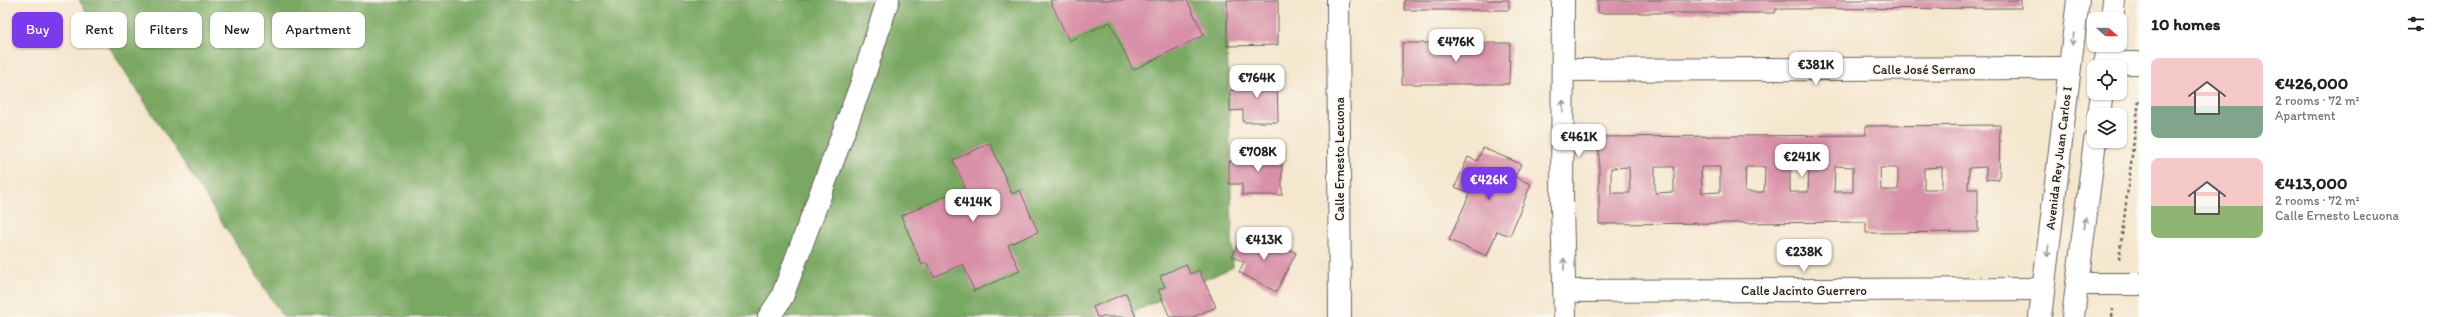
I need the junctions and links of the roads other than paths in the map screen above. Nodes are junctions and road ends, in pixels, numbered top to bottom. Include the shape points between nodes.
1 (888, 0) edge
2 (1338, 0) edge
3 (1563, 0) edge
4 (2078, 0) edge
5 (2114, 0) edge
6 (2113, 12) edge
7 (2106, 58) edge
8 (2139, 63) edge
9 (2069, 68) junction
10 (1563, 70) junction
11 (2094, 148) edge
12 (2077, 284) junction
13 (2139, 284) edge
14 (2043, 290) junction
15 (1565, 291) junction
16 (769, 317) edge
17 (1340, 317) edge
18 (1565, 317) edge
19 (2040, 317) edge
20 (2072, 317) edge

1 - 16 street via 861,85 784,289
2 - 17 street, Calle Ernesto Lecuona
3 - 10 street
4 -> 9 street, Avenida Rey Juan Carlos I
5 - 6 street
7 - 8 street
9 - 10 street, Calle José Serrano
9 -> 14 street, Avenida Rey Juan Carlos I
15 -> 10 street via 1562,207
12 -> 11 street
12 - 13 street
12 - 20 street
14 - 15 street, Calle Jacinto Guerrero
14 - 19 street, Avenida Rey Juan Carlos I
15 - 18 street

